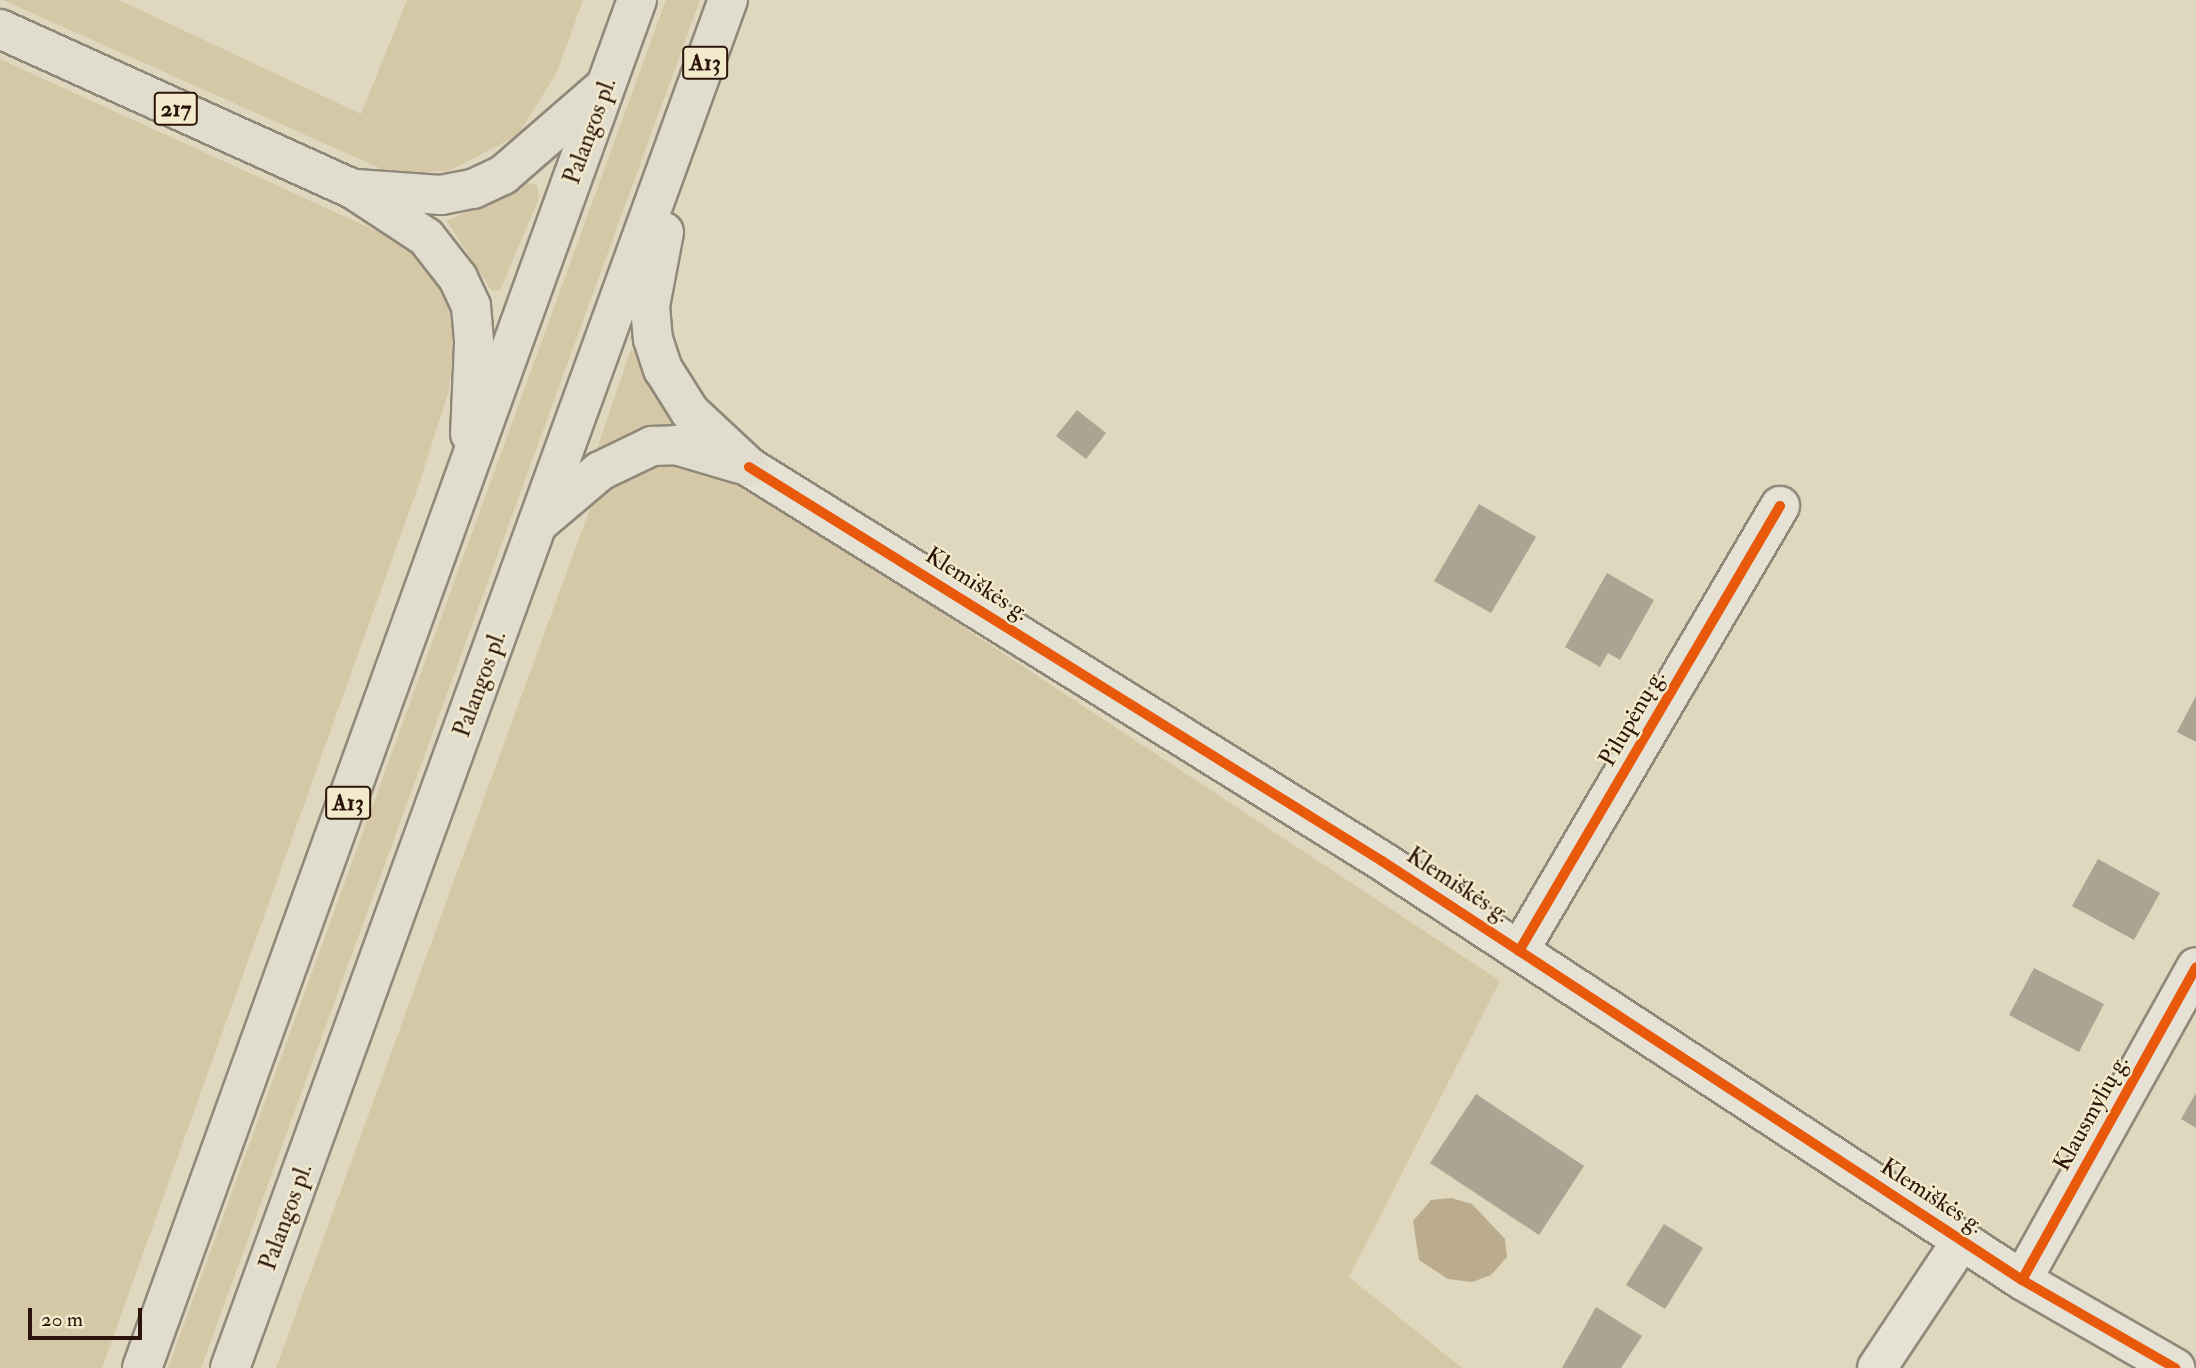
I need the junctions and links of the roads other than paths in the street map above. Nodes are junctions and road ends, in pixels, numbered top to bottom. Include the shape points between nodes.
1 (637, 0) edge
2 (728, 0) edge
3 (0, 29) edge
4 (607, 84) junction
5 (682, 126) junction
6 (353, 189) junction
7 (749, 467) junction
8 (467, 476) junction
9 (1780, 506) dead end
10 (540, 522) junction
11 (1519, 951) junction
12 (2196, 967) edge
13 (1962, 1240) junction
14 (2022, 1280) junction
15 (142, 1368) edge
16 (230, 1368) edge
17 (1877, 1368) edge
18 (2175, 1368) edge

1 - 4 main road, Palangos pl. / A13
2 - 5 main road, Palangos pl. / A13
3 - 6 main road, 217
4 - 6 main road via 503,174 473,189 441,195
4 - 8 main road, Palangos pl. / A13
5 - 7 main road via 650,306 653,339 675,393
5 - 10 main road, Palangos pl. / A13
6 - 8 main road via 426,237 445,256 471,306
7 - 10 main road via 676,445 652,446 600,471
7 - 11 street, Klemiškės g.
8 - 15 main road, Palangos pl. / A13
9 - 11 street, Pilupėnų g.
10 - 16 main road, Palangos pl. / A13
11 - 13 street, Klemiškės g.
12 - 14 street, Klausmylių g.
13 - 14 street, Klemiškės g.
13 - 17 street
14 - 18 street, Klemiškės g.

